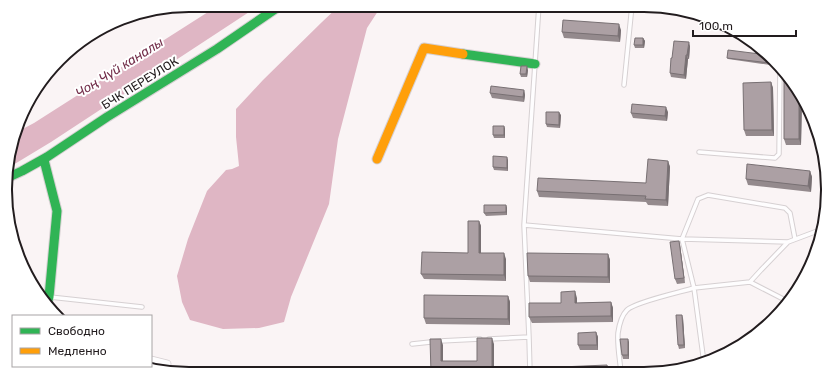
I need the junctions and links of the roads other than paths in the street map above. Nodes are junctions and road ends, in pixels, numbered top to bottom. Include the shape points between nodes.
1 (271, 12) edge
2 (539, 12) edge
3 (631, 12) edge
4 (535, 64) junction
5 (780, 76) edge
6 (624, 85) dead end
7 (699, 152) dead end
8 (377, 159) dead end
9 (44, 160) junction
10 (13, 175) edge
11 (524, 225) junction
12 (816, 231) edge
13 (682, 239) junction
14 (795, 239) junction
15 (788, 242) junction
16 (750, 282) junction
17 (694, 288) junction
18 (48, 297) edge
19 (783, 299) edge
20 (51, 300) edge
21 (142, 307) dead end
22 (530, 337) junction
23 (412, 344) dead end
24 (703, 357) edge
25 (152, 360) edge
26 (168, 364) dead end
27 (530, 367) edge
28 (621, 367) edge

1 - 9 street, БЧК ПЕРЕУЛОК
2 - 4 lane
3 - 6 lane
4 - 8 street via 424,48
4 - 11 lane
5 - 7 lane via 779,154 775,158
9 - 10 street, БЧК ПЕРЕУЛОК
9 - 18 street via 57,211
11 - 13 lane
11 - 22 lane
12 - 14 lane
13 - 14 lane via 698,199 708,195 785,208 790,213
13 - 15 lane
13 - 17 lane
14 - 15 lane
15 - 16 lane
16 - 17 lane
16 - 19 lane
17 - 24 lane
17 - 28 lane via 627,310 618,331
20 - 21 lane
22 - 23 lane
22 - 27 lane
25 - 26 street

